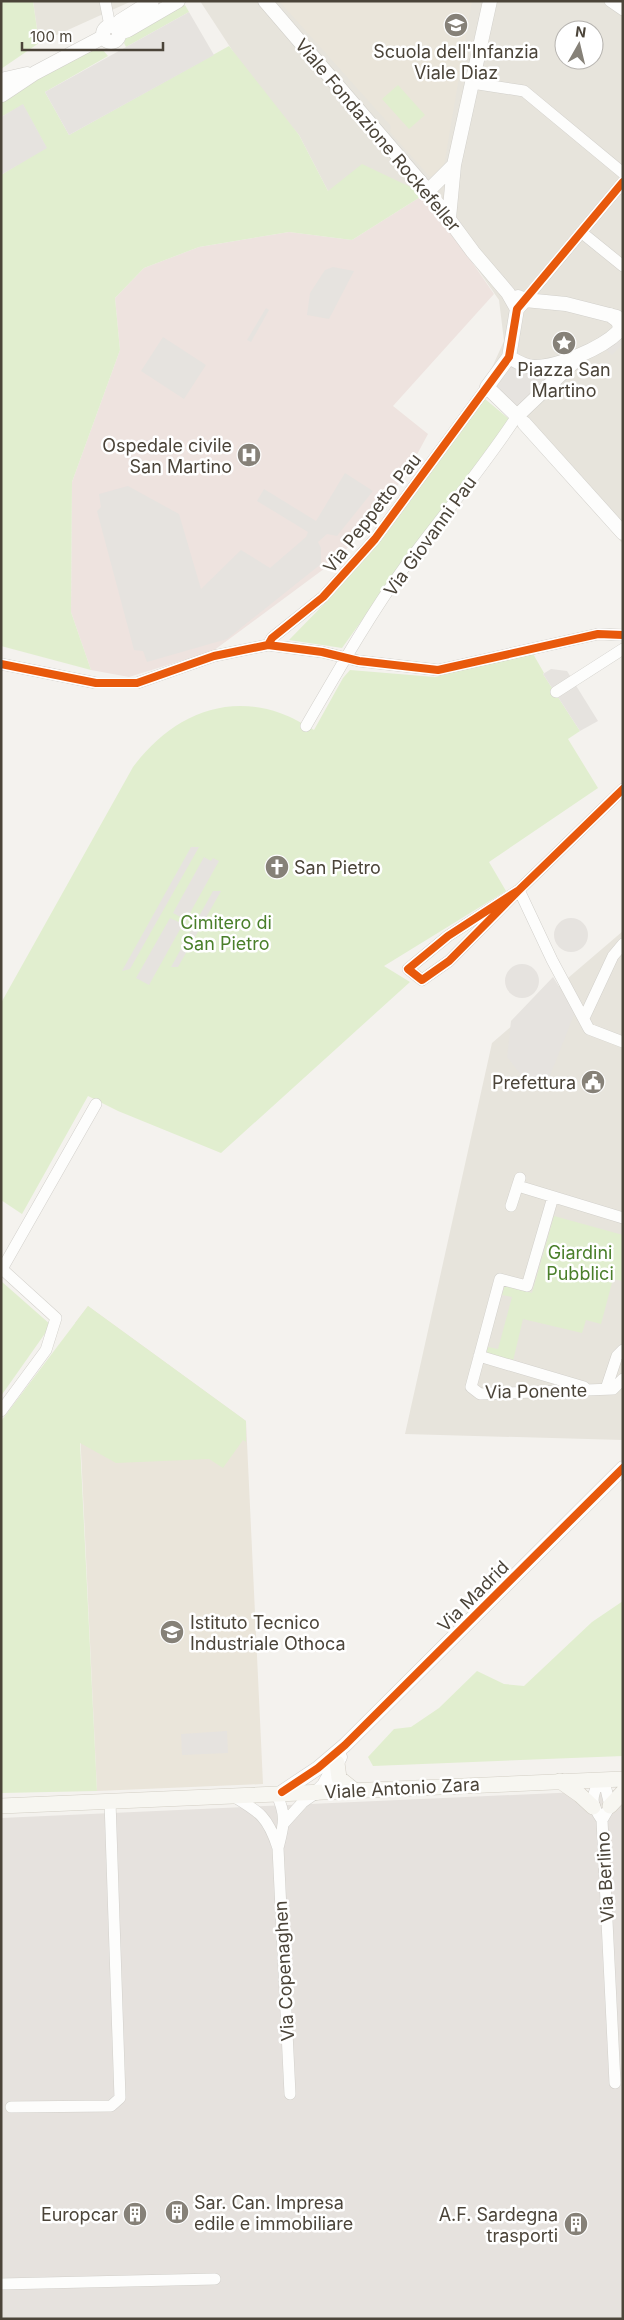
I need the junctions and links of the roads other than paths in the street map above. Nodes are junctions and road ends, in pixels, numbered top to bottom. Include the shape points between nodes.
1 (105, 1) edge
2 (152, 1) edge
3 (178, 1) edge
4 (265, 1) edge
5 (490, 1) edge
6 (610, 1) edge
7 (623, 10) edge
8 (112, 31) junction
9 (35, 72) junction
10 (1, 80) edge
11 (472, 83) junction
12 (2, 95) edge
13 (454, 166) junction
14 (623, 173) edge
15 (623, 182) edge
16 (428, 191) junction
17 (449, 218) junction
18 (581, 232) junction
19 (623, 266) edge
20 (521, 304) junction
21 (616, 317) edge
22 (618, 335) edge
23 (580, 356) junction
24 (509, 357) junction
25 (487, 387) junction
26 (521, 419) junction
27 (623, 533) edge
28 (623, 634) edge
29 (268, 645) junction
30 (623, 649) edge
31 (345, 658) junction
32 (1, 664) edge
33 (556, 692) dead end
34 (306, 726) dead end
35 (623, 789) edge
36 (519, 890) junction
37 (623, 944) edge
38 (584, 1018) junction
39 (623, 1042) edge
40 (96, 1104) dead end
41 (553, 1197) junction
42 (511, 1206) dead end
43 (623, 1218) edge
44 (623, 1350) edge
45 (479, 1356) junction
46 (623, 1379) edge
47 (606, 1389) junction
48 (593, 1390) junction
49 (1, 1411) edge
50 (623, 1468) edge
51 (345, 1745) junction
52 (337, 1763) junction
53 (623, 1779) edge
54 (600, 1780) junction
55 (560, 1782) junction
56 (354, 1790) junction
57 (316, 1792) junction
58 (623, 1792) edge
59 (279, 1793) junction
60 (232, 1795) junction
61 (110, 1800) junction
62 (1, 1806) edge
63 (610, 1806) junction
64 (592, 1807) junction
65 (602, 1820) junction
66 (284, 1823) junction
67 (278, 1848) junction
68 (615, 2083) dead end
69 (290, 2094) dead end
70 (11, 2107) dead end
71 (215, 2279) dead end
72 (1, 2284) edge

1 - 8 street
2 - 8 street via 120,21
3 - 8 street via 128,30
4 - 16 street, Viale Fondazione Rockefeller
5 - 11 street
6 - 7 street
8 - 9 street
9 - 10 street
9 - 12 street
11 - 13 street
11 - 14 street via 524,91
13 - 16 street
13 - 17 street
15 - 18 street
16 - 17 street, Viale Fondazione Rockefeller
17 - 20 street, Viale Fondazione Rockefeller via 473,252
18 - 19 street
18 - 20 street
20 - 21 street via 566,304
20 - 24 street
21 - 22 street via 620,324
22 - 23 street
23 - 24 street via 534,368
23 - 26 street
24 - 25 street
25 - 26 street
25 - 29 street, Via Peppetto Pau via 375,539 323,597 272,638
26 - 27 street
26 - 31 street, Via Giovanni Pau via 440,518
28 - 31 street via 598,634 438,670
29 - 31 street
29 - 32 street via 214,656 137,683 96,682
30 - 33 street
31 - 34 street, Via Giovanni Pau
35 - 36 street
36 - 36 street via 449,961 422,980 408,969 448,936
36 - 38 street
37 - 38 street via 613,956
38 - 39 street via 589,1028
40 - 49 street via 2,1268 56,1318 46,1350
41 - 42 street via 519,1182
41 - 43 street
41 - 45 street, Via Ponente via 527,1286 500,1279
44 - 47 street
45 - 48 street
45 - 48 street, Via Ponente via 470,1387 480,1394
46 - 47 street, Via Ponente via 612,1389
47 - 48 street, Via Ponente
50 - 51 street, Via Madrid
51 - 52 street, Via Madrid
51 - 59 street, Via Madrid via 318,1768
52 - 56 main road via 339,1778
52 - 57 street, Via Madrid
53 - 54 main road, Viale Antonio Zara
54 - 55 main road, Viale Antonio Zara
54 - 63 street, Via Berlino
54 - 64 street, Via Berlino
55 - 56 main road, Viale Antonio Zara
55 - 64 main road via 580,1794
56 - 57 main road, Viale Antonio Zara
57 - 59 main road, Viale Antonio Zara
57 - 66 street, Via Copenaghen
58 - 63 main road
59 - 60 main road, Viale Antonio Zara
59 - 66 street, Via Copenaghen
60 - 61 main road, Viale Antonio Zara
60 - 67 street, Via Copenaghen via 262,1814 270,1824
61 - 62 main road, Viale Antonio Zara
61 - 70 street via 120,2098 111,2106
63 - 65 street, Via Berlino
64 - 65 street, Via Berlino
65 - 68 street, Via Berlino
66 - 67 street, Via Copenaghen
67 - 69 street, Via Copenaghen
71 - 72 street

